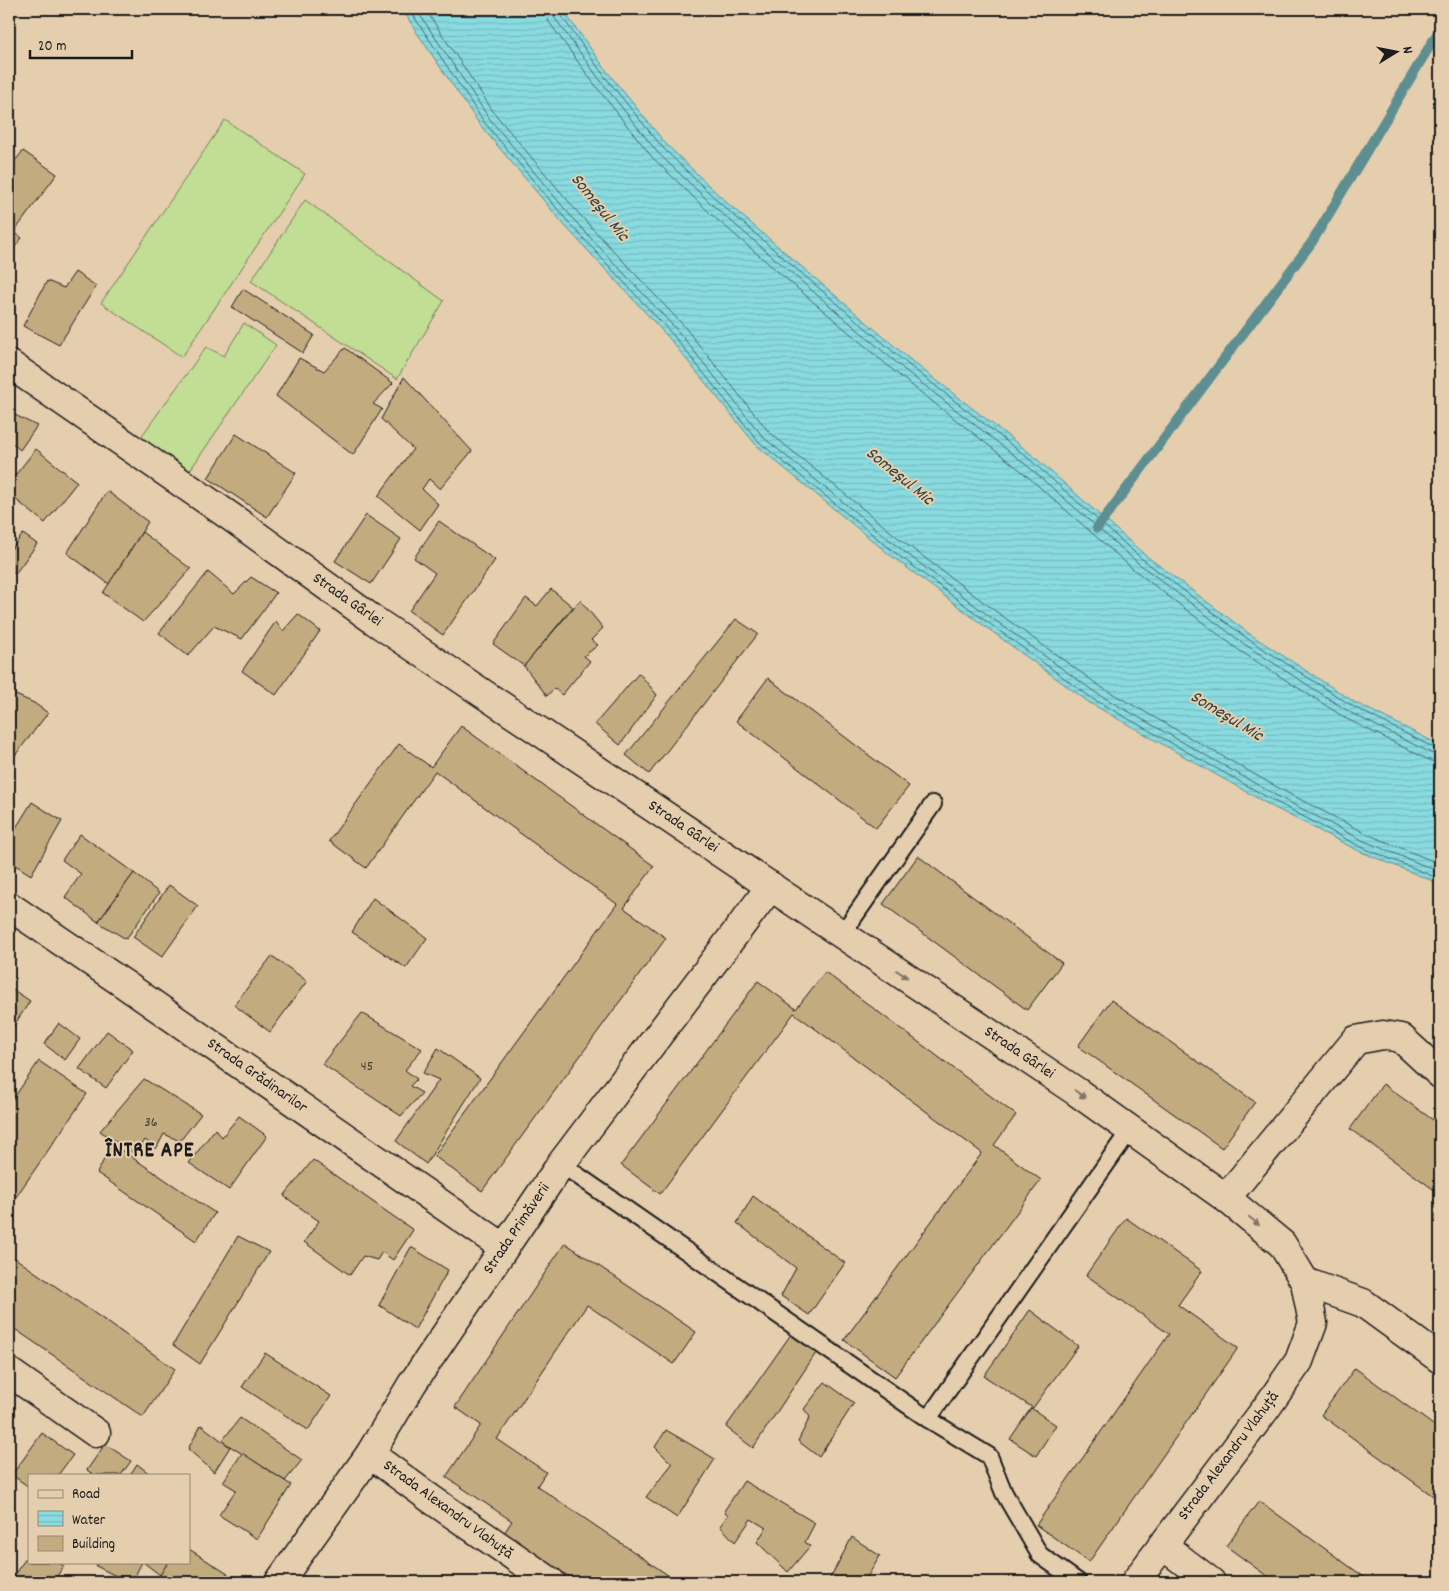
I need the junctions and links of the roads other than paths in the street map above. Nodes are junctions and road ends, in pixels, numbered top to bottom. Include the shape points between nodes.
1 (9, 364) edge
2 (932, 804) dead end
3 (771, 886) junction
4 (9, 906) edge
5 (852, 940) junction
6 (1440, 1074) edge
7 (1130, 1130) junction
8 (561, 1164) junction
9 (1226, 1198) junction
10 (503, 1247) junction
11 (1305, 1282) junction
12 (1313, 1323) joint
13 (1440, 1359) edge
14 (9, 1372) edge
15 (928, 1419) junction
16 (96, 1433) dead end
17 (370, 1454) junction
18 (1162, 1545) junction
19 (279, 1582) edge
20 (551, 1582) edge
21 (1078, 1582) edge
22 (1135, 1582) edge
23 (1211, 1582) edge

1 - 3 street, Strada Gârlei via 375,621
2 - 5 lane
3 - 5 street, Strada Gârlei
3 - 8 street, Strada Primăverii
4 - 10 street, Strada Grădinarilor
5 -> 7 street, Strada Gârlei
6 - 9 street via 1400,1038 1383,1035 1356,1040
7 - 9 street, Strada Gârlei
7 - 15 lane
8 - 10 street, Strada Primăverii
8 - 15 lane
9 -> 11 street, Strada Gârlei via 1282,1244
10 - 17 street, Strada Primăverii via 412,1384
11 - 12 street, Strada Gârlei
11 - 13 street via 1363,1303
12 - 18 street, Strada Alexandru Vlahuță via 1299,1361
14 - 16 street
15 - 21 lane via 989,1456 1004,1492 1040,1555
17 - 19 street, Strada Primăverii
17 - 20 street, Strada Alexandru Vlahuță
18 - 22 street, Strada Alexandru Vlahuță
18 - 23 street

